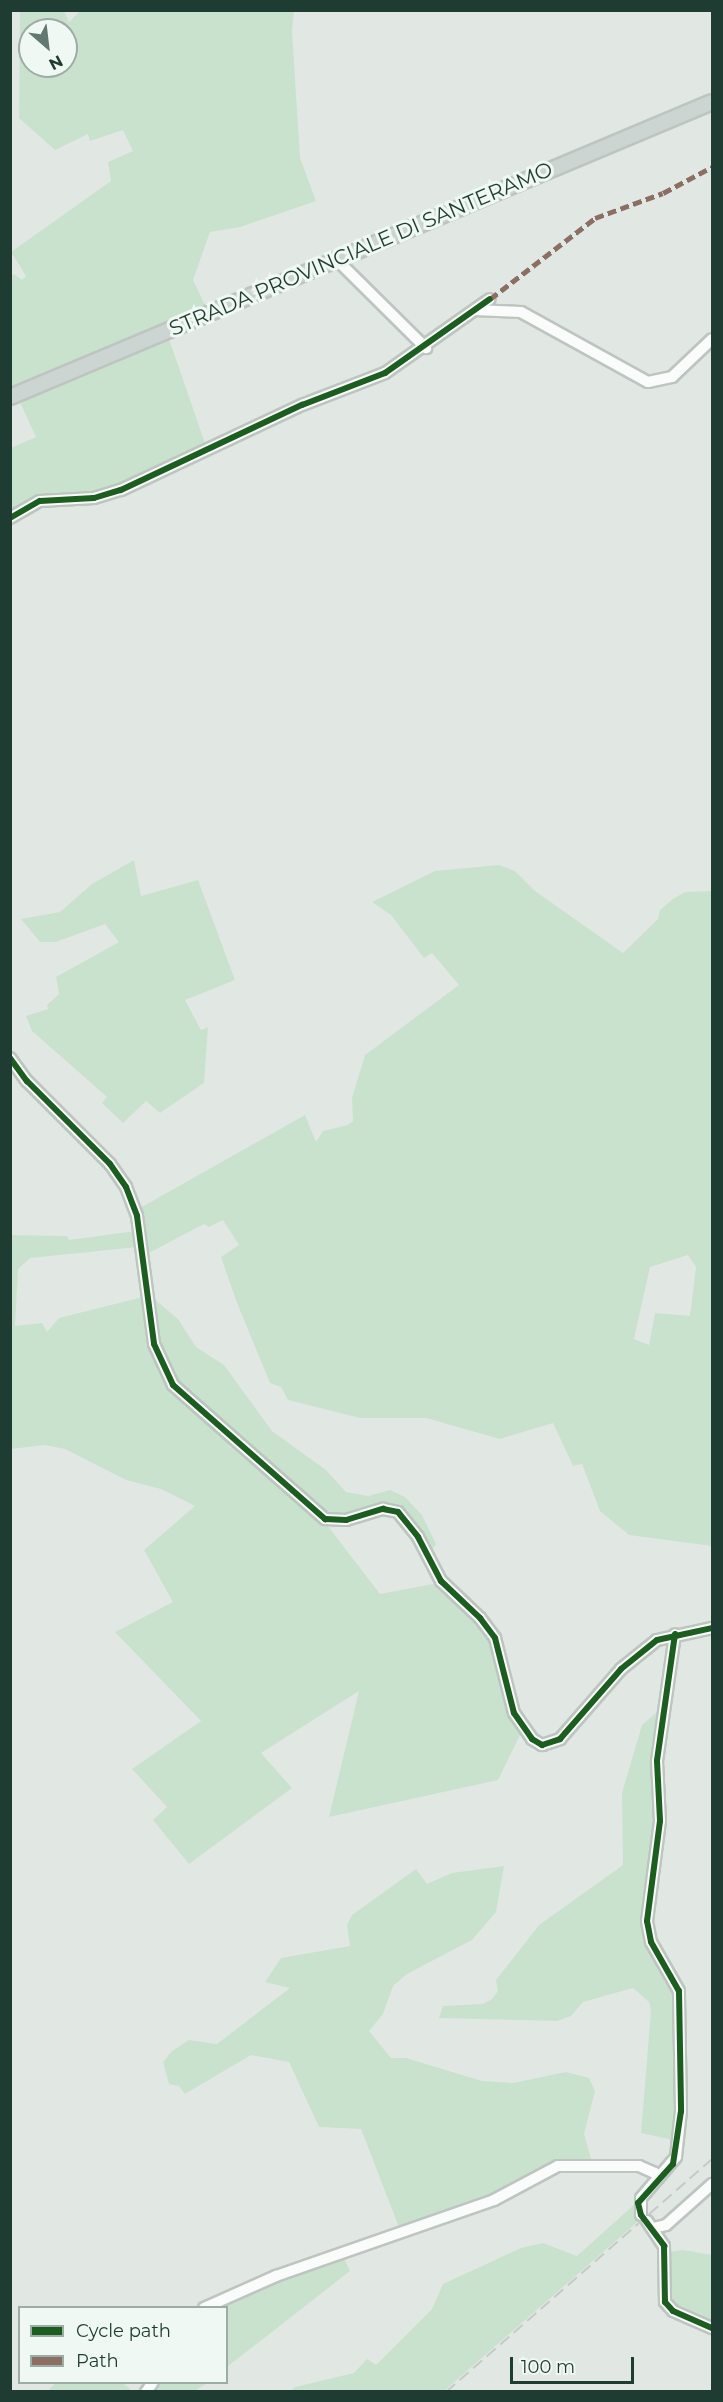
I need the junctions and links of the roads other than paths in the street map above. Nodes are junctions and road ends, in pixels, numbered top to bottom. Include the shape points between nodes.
1 (712, 102) edge
2 (336, 259) junction
3 (490, 299) dead end
4 (476, 310) junction
5 (712, 339) edge
6 (426, 348) junction
7 (10, 397) edge
8 (10, 518) edge
9 (10, 1058) edge
10 (712, 1628) edge
11 (675, 1634) junction
12 (658, 2178) junction
13 (712, 2184) edge
14 (647, 2222) junction
15 (206, 2306) edge
16 (712, 2328) edge

1 - 2 main road, STRADA PROVINCIALE DI SANTERAMO
2 - 6 street
2 - 7 main road, STRADA PROVINCIALE DI SANTERAMO
3 - 4 street
4 - 5 street via 521,312 648,382 672,377
4 - 6 street
6 - 8 street via 385,373 302,405 143,481 104,496 40,501
9 - 11 street via 27,1081 110,1164 126,1187 138,1216 154,1344 173,1385 325,1519 346,1520 383,1509 398,1512 418,1537 441,1581 495,1638 514,1713 532,1739 542,1745 560,1739 621,1669 657,1640
10 - 11 street
11 - 12 street via 657,1769 660,1821 647,1921 651,1942 679,1991 681,2111 676,2157
12 - 14 street via 638,2203
12 - 15 street via 639,2166 558,2166 494,2200 276,2276
13 - 14 street via 666,2225
14 - 16 street via 664,2246 665,2302 673,2311

